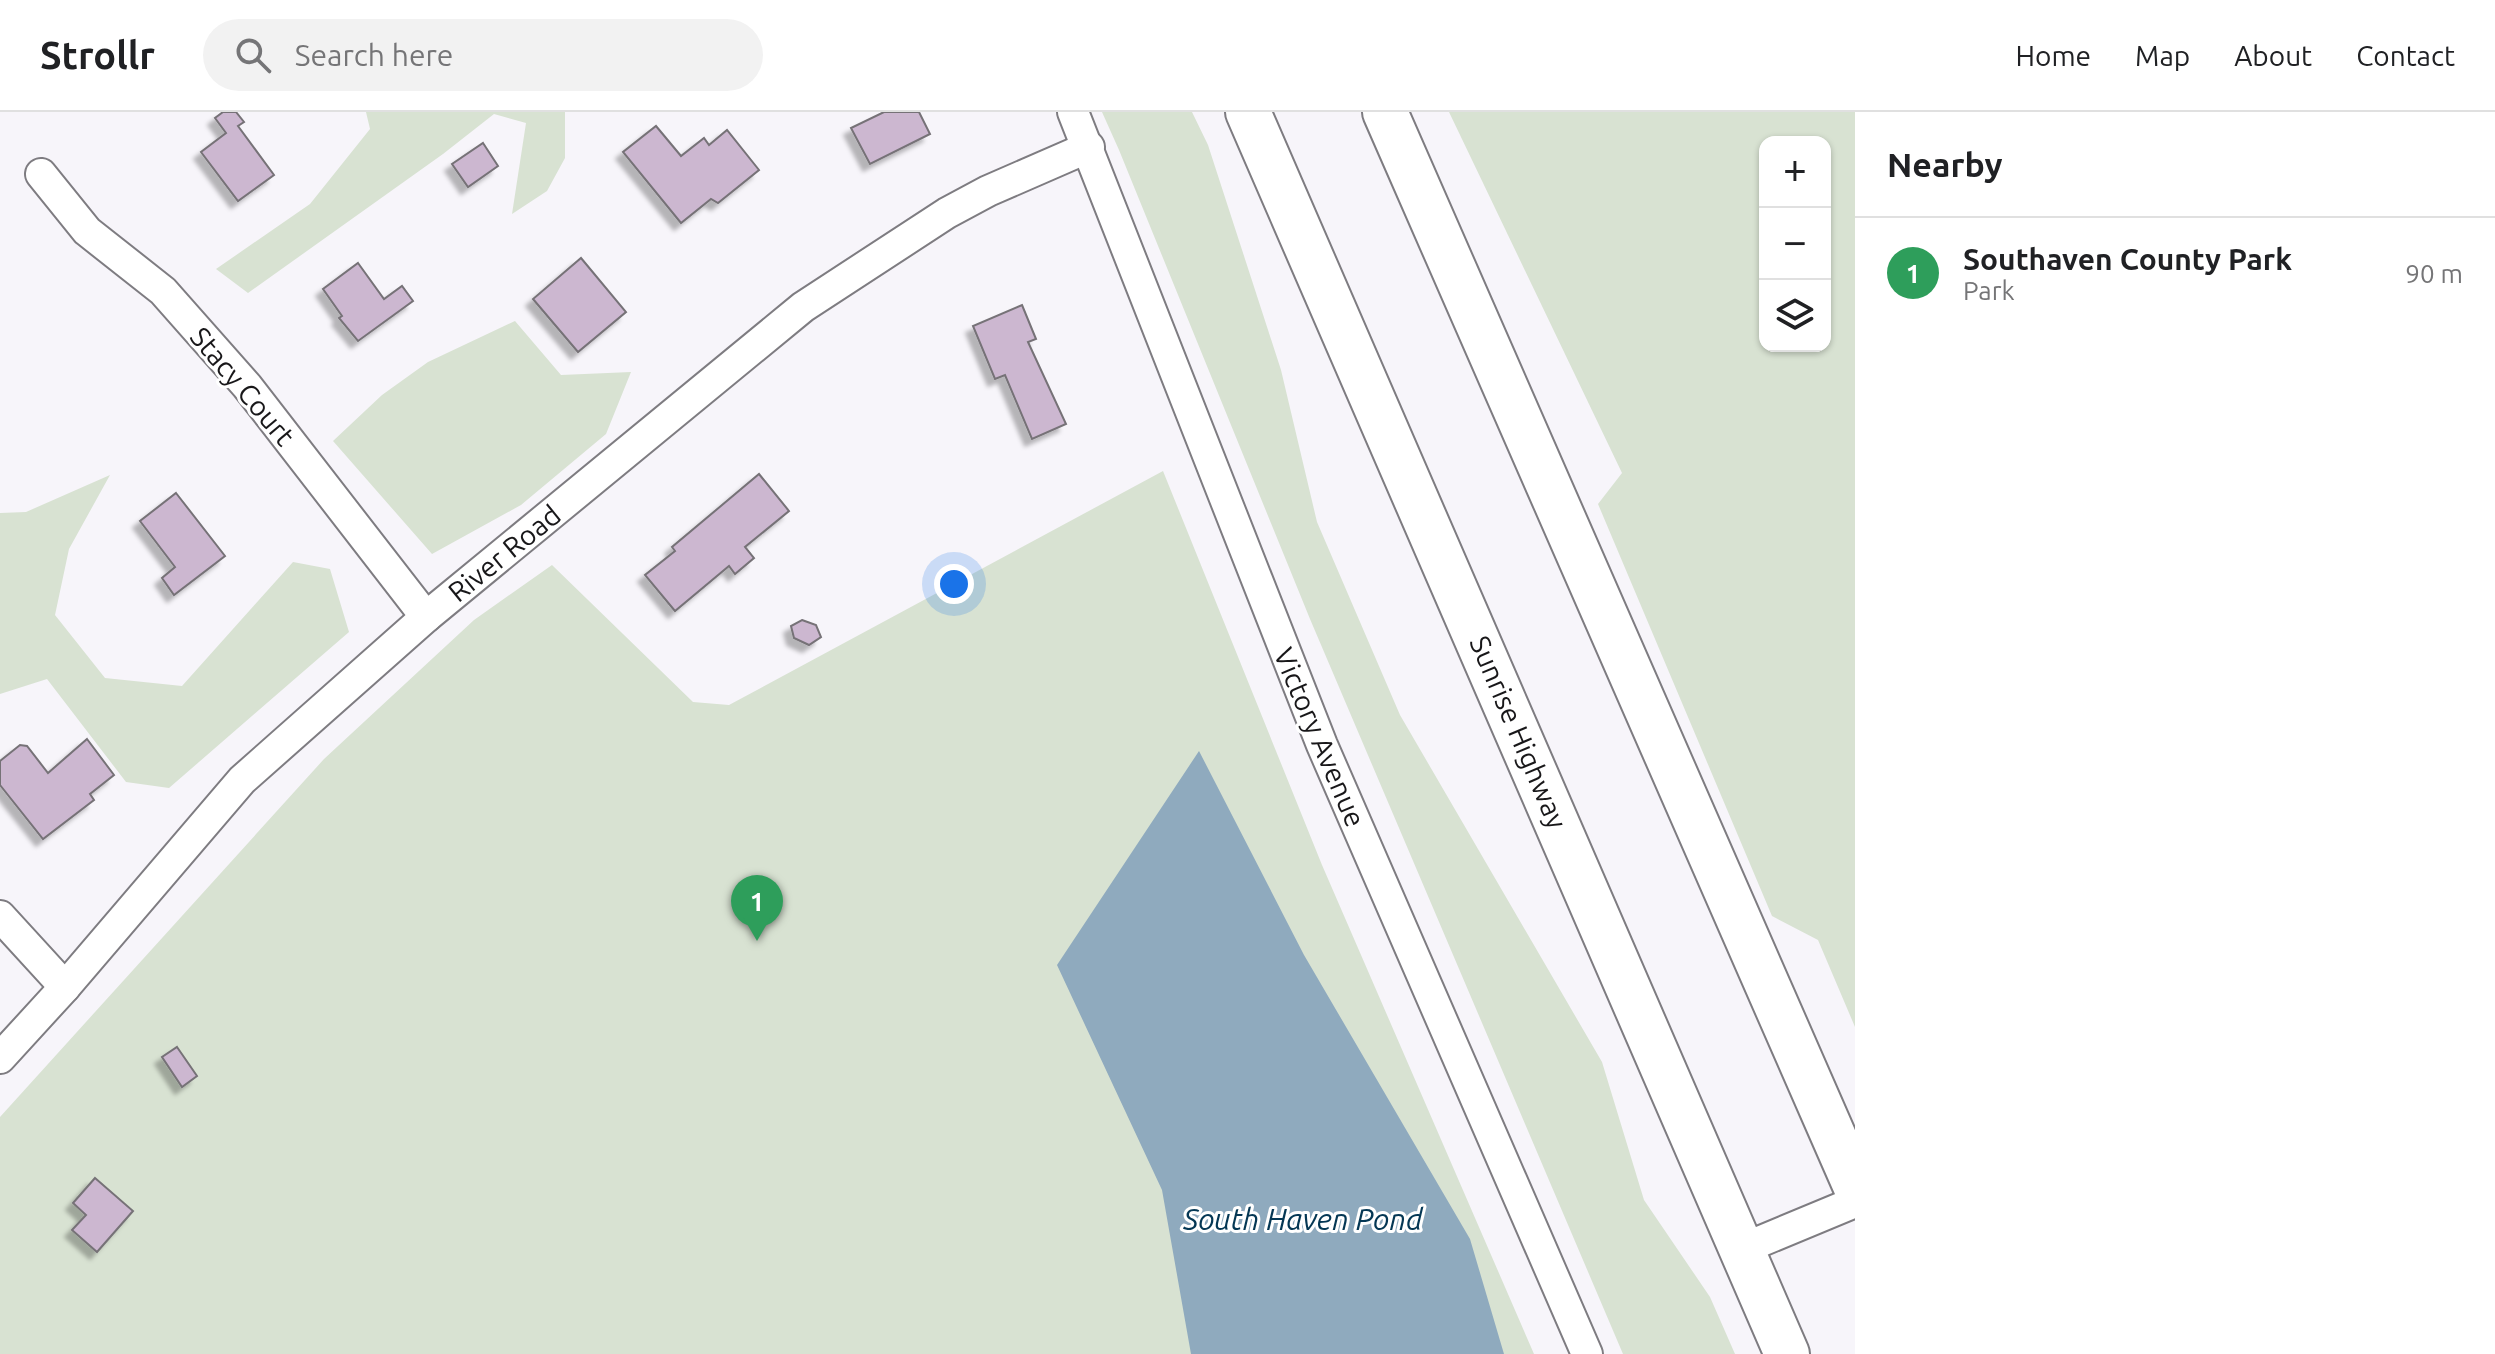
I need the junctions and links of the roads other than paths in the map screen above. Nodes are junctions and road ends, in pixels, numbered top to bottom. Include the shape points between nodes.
1 (1073, 112) edge
2 (1248, 112) edge
3 (1385, 112) edge
4 (1089, 147) junction
5 (41, 174) dead end
6 (426, 617) junction
7 (0, 916) edge
8 (65, 987) junction
9 (0, 1058) edge
10 (1855, 1185) edge
11 (1855, 1202) edge
12 (1742, 1249) junction
13 (1587, 1354) edge
14 (1787, 1354) edge

1 - 4 street, Victory Avenue
2 - 12 highway, Sunrise Highway
3 - 10 highway
4 - 6 street, River Road via 947,213 803,307
4 - 13 street, Victory Avenue via 1322,745
5 - 6 street, Stacy Court via 87,231 163,291 247,386
6 - 8 street, River Road via 242,780
7 - 8 street
8 - 9 street, River Road
11 - 12 street
12 - 14 highway, Sunrise Highway

